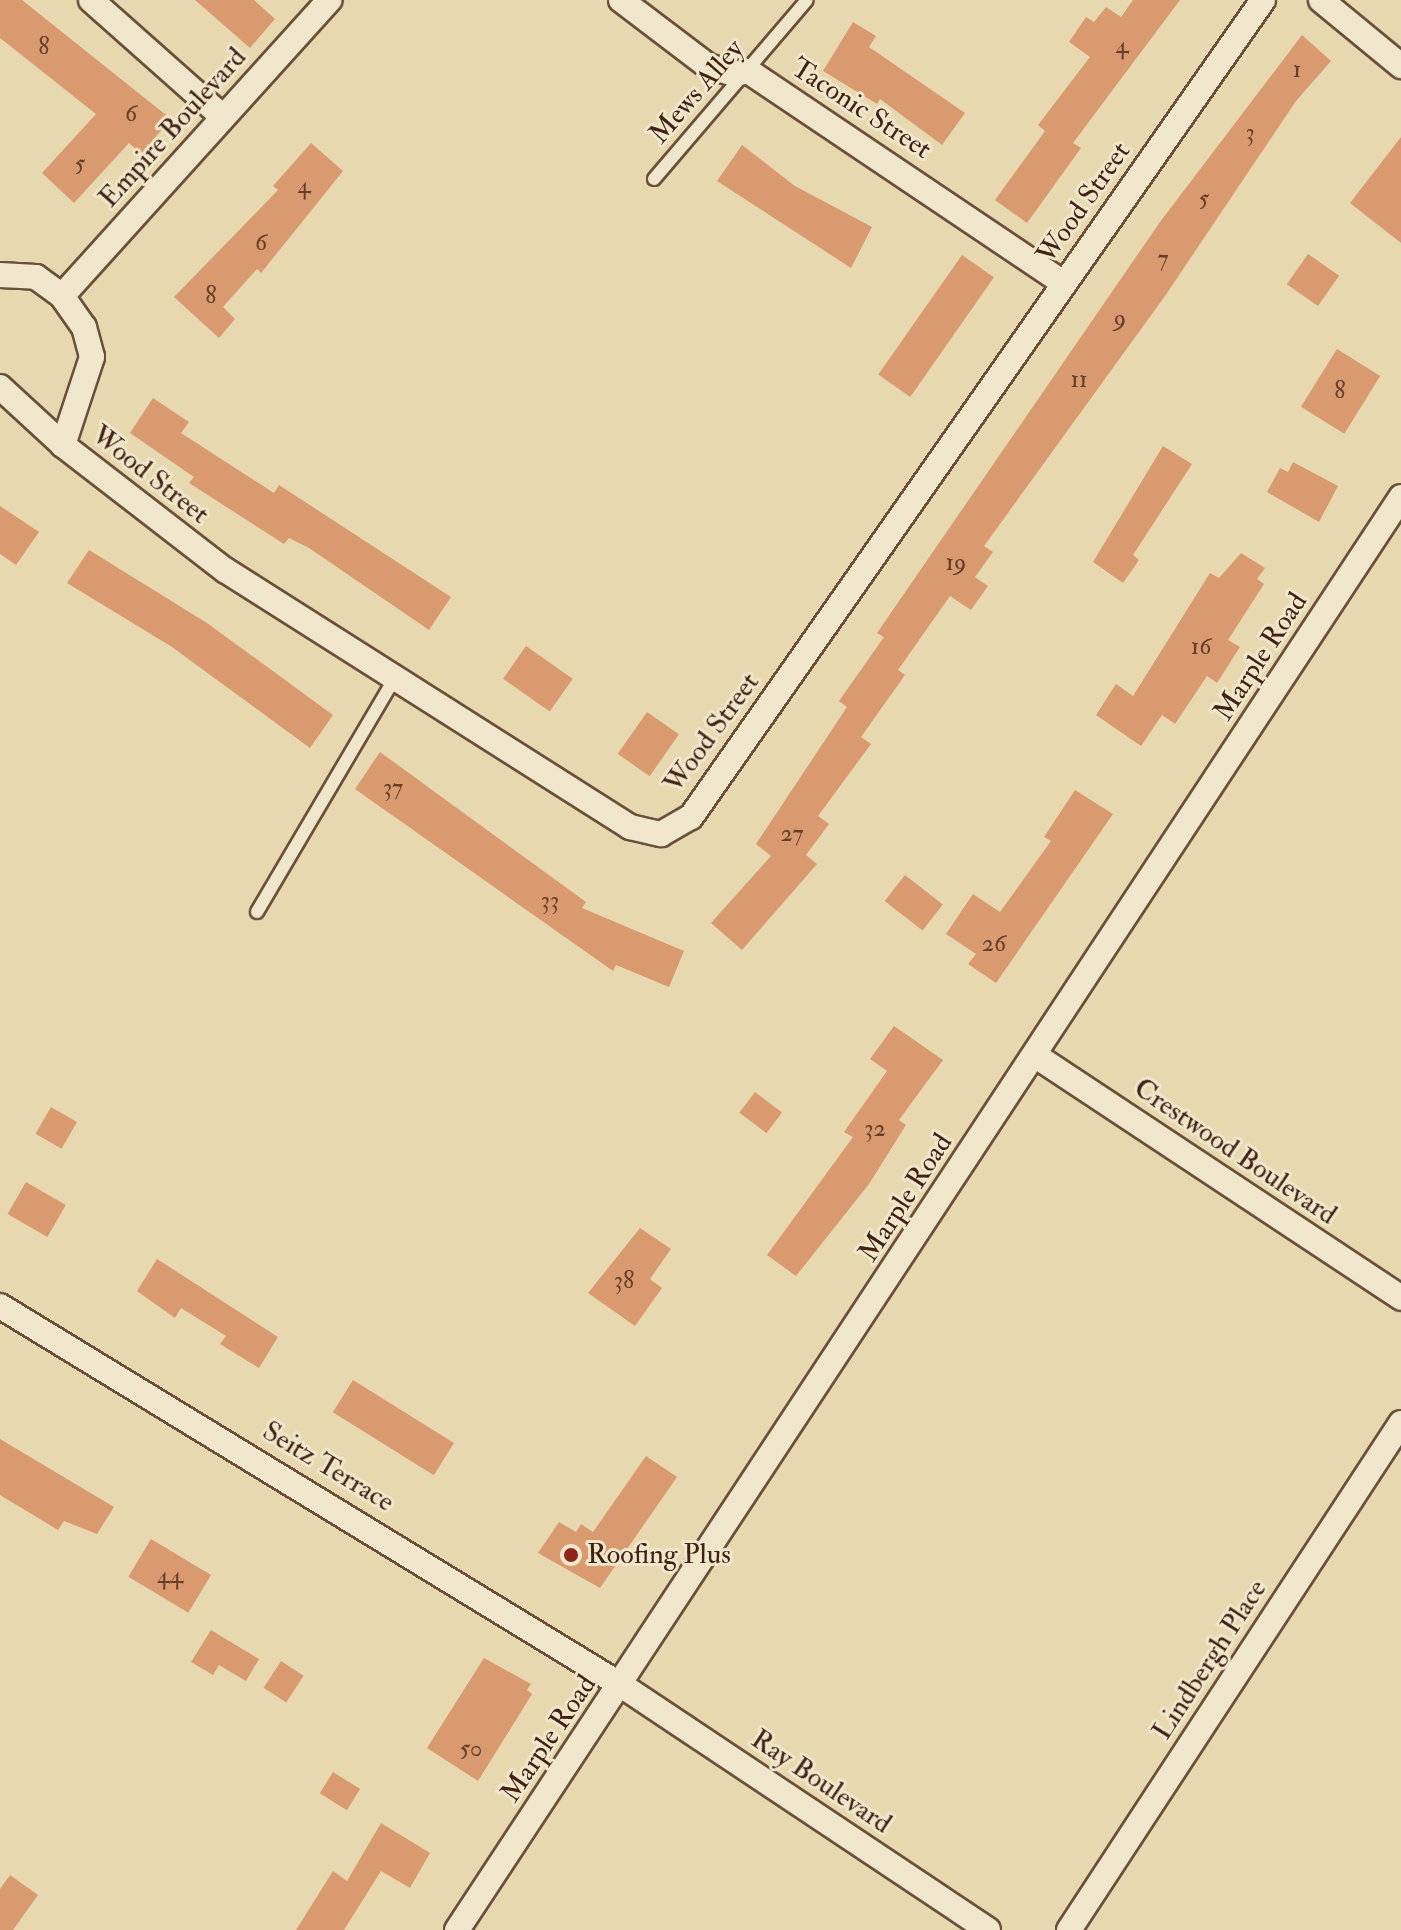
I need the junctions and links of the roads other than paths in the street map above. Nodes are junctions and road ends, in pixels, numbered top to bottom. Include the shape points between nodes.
1 (91, 0) edge
2 (329, 0) edge
3 (621, 0) edge
4 (807, 0) edge
5 (1263, 0) edge
6 (1321, 0) edge
7 (1401, 66) edge
8 (748, 71) junction
9 (223, 117) junction
10 (654, 179) dead end
11 (0, 275) edge
12 (1064, 283) junction
13 (62, 296) junction
14 (0, 387) edge
15 (63, 445) junction
16 (1401, 497) edge
17 (395, 678) junction
18 (257, 912) dead end
19 (1036, 1056) junction
20 (1401, 1298) edge
21 (0, 1306) edge
22 (1401, 1423) edge
23 (621, 1685) junction
24 (457, 1930) edge
25 (988, 1930) edge
26 (1069, 1930) edge

1 - 9 street
2 - 9 street, Empire Boulevard
3 - 8 street, Taconic Street via 708,66 735,74
4 - 8 lane, Mews Alley
5 - 12 street, Wood Street
6 - 7 street
8 - 10 lane, Mews Alley
8 - 12 street, Taconic Street
9 - 13 street, Empire Boulevard
11 - 13 street via 36,277
12 - 17 street, Wood Street via 691,817 661,834 630,827
13 - 15 street via 84,327 92,357
14 - 15 street, Wood Street
15 - 17 street, Wood Street via 225,570
16 - 19 street, Marple Road
17 - 18 lane
19 - 20 street, Crestwood Boulevard
19 - 23 street, Marple Road
21 - 23 street, Seitz Terrace
22 - 26 street, Lindbergh Place
23 - 24 street, Marple Road
23 - 25 street, Ray Boulevard

